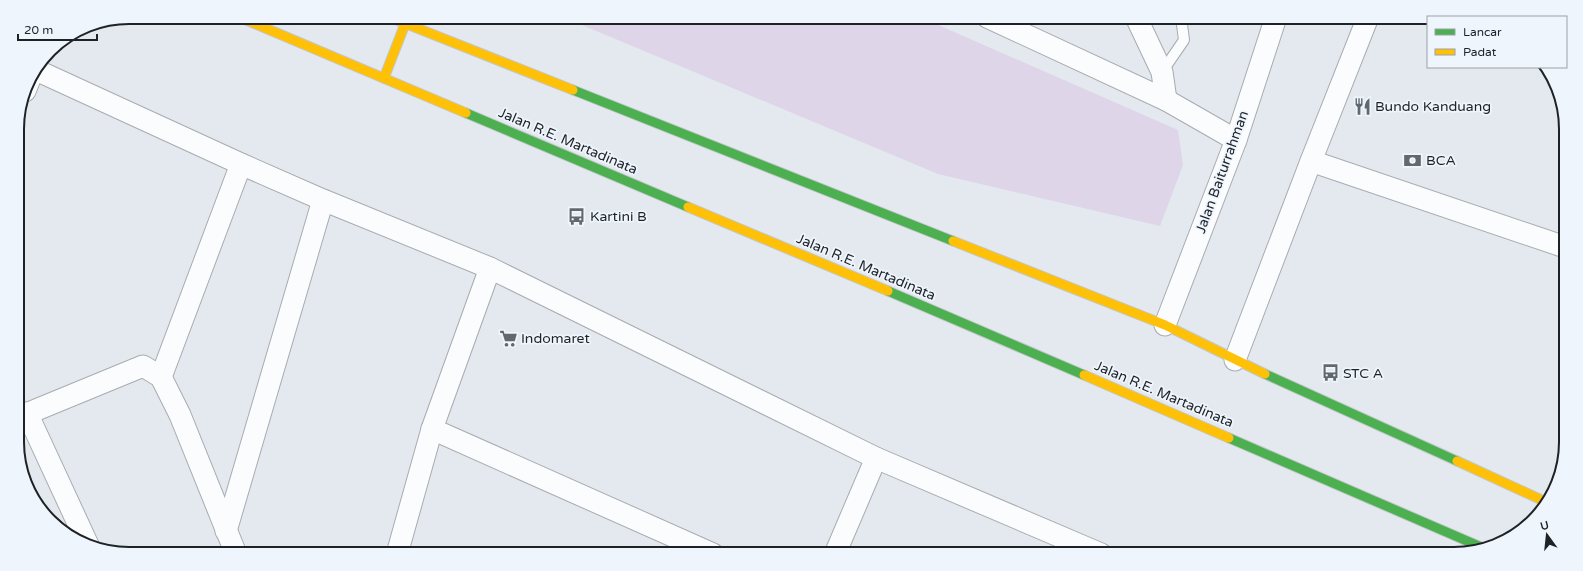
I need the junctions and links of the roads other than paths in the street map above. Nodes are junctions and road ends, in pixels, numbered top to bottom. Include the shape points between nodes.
1 (256, 24) edge
2 (405, 24) joint
3 (1002, 24) edge
4 (1139, 24) edge
5 (1182, 24) edge
6 (1274, 24) edge
7 (1365, 24) edge
8 (41, 72) edge
9 (1162, 72) junction
10 (384, 78) junction
11 (1166, 100) junction
12 (1236, 140) junction
13 (1311, 161) junction
14 (241, 164) junction
15 (324, 200) junction
16 (1559, 245) edge
17 (490, 268) junction
18 (1165, 325) junction
19 (1235, 360) junction
20 (162, 376) junction
21 (24, 415) edge
22 (24, 417) edge
23 (432, 429) junction
24 (876, 458) junction
25 (1541, 500) edge
26 (226, 531) junction
27 (84, 537) edge
28 (1476, 545) edge
29 (233, 547) edge
30 (399, 547) edge
31 (697, 547) edge
32 (838, 547) edge
33 (1085, 547) edge

1 - 10 highway, Jalan R.E. Martadinata
2 - 10 highway
2 - 18 highway
3 - 11 street
4 - 9 street
5 - 9 lane via 1184,40
6 - 12 street, Jalan Baiturrahman
7 - 13 street
8 - 14 street
9 - 11 street
10 - 28 highway, Jalan R.E. Martadinata via 959,321
11 - 12 street
12 - 18 street, Jalan Baiturrahman
13 - 16 street
13 - 19 street
14 - 15 street
14 - 20 street
15 - 17 street
15 - 26 street
17 - 23 street
17 - 24 street
18 - 19 highway
19 - 25 highway
20 - 21 street via 143,366
20 - 26 street
22 - 27 street
23 - 30 street
23 - 31 street
24 - 32 street
24 - 33 street
26 - 29 street

